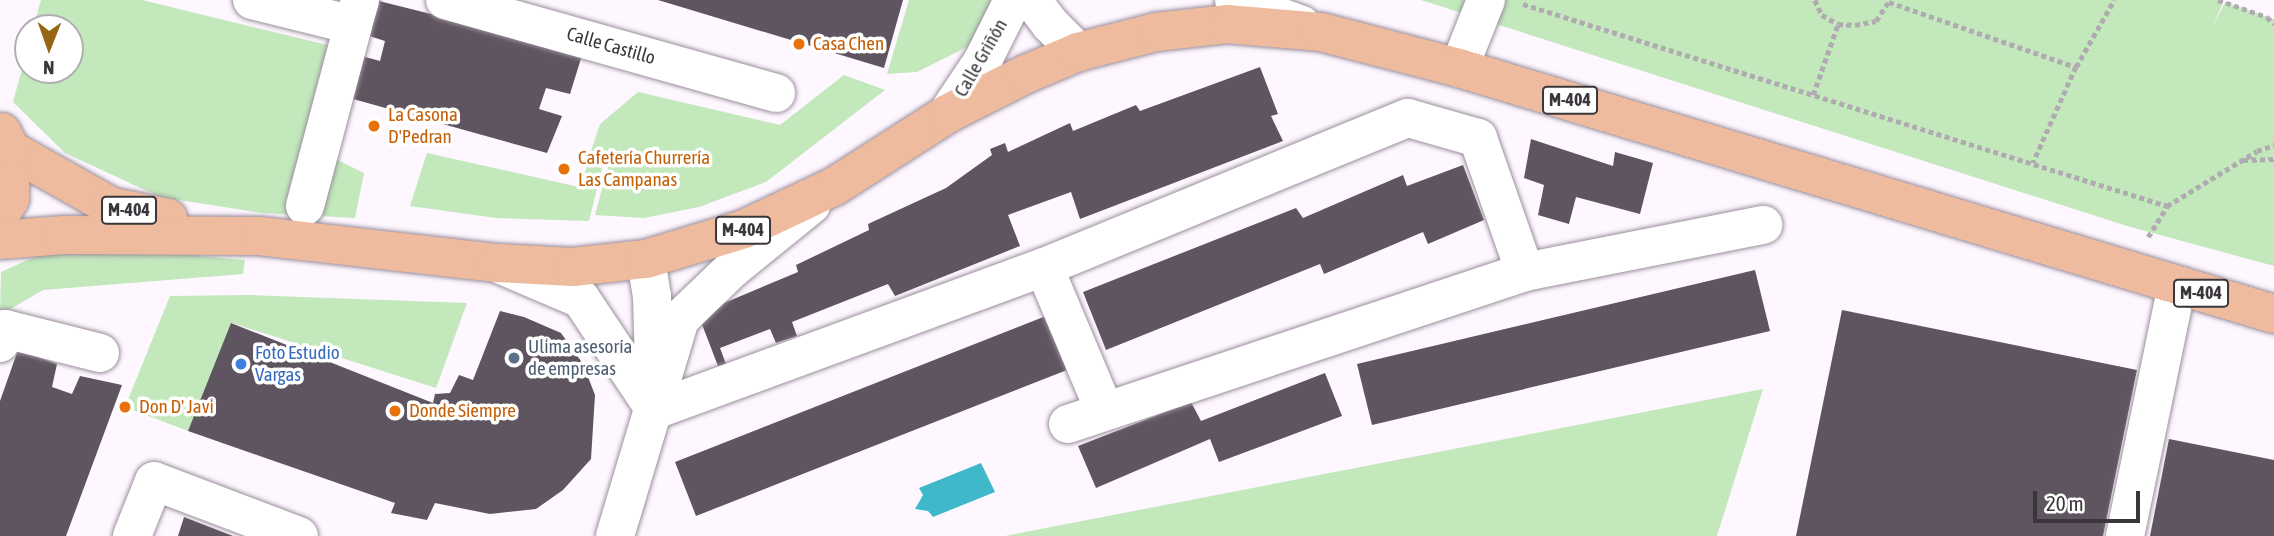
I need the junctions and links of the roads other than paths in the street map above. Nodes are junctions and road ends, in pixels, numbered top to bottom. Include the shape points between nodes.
1 (252, 0) edge
2 (445, 0) edge
3 (1013, 0) edge
4 (1032, 0) edge
5 (1234, 0) edge
6 (1486, 0) edge
7 (357, 12) edge
8 (1321, 32) junction
9 (1078, 52) junction
10 (1459, 68) junction
11 (776, 93) dead end
12 (947, 114) junction
13 (6, 139) edge
14 (835, 186) junction
15 (305, 206) dead end
16 (0, 215) edge
17 (1763, 225) dead end
18 (259, 236) junction
19 (0, 240) edge
20 (646, 259) junction
21 (497, 263) junction
22 (1044, 267) junction
23 (1525, 272) junction
24 (2177, 286) junction
25 (2274, 314) edge
26 (0, 343) edge
27 (100, 353) dead end
28 (654, 410) junction
29 (1104, 410) junction
30 (1068, 424) dead end
31 (132, 536) edge
32 (299, 536) edge
33 (615, 536) edge
34 (2125, 536) edge

1 - 7 street
2 - 11 street, Calle Castillo
3 - 12 street, Calle Griñón via 982,62
4 - 9 street
5 - 8 street
6 - 10 street
7 - 15 street
8 - 9 main road, M-404 via 1227,24 1156,32
8 - 10 main road, M-404
9 - 12 main road, M-404
10 - 24 main road, M-404
12 - 14 main road, M-404
13 - 16 main road, M-404 via 10,199
13 - 18 main road, M-404 via 112,207
14 - 20 main road, M-404 via 744,229
14 - 28 street via 732,269 680,319
17 - 23 street
18 - 19 main road, M-404 via 64,234
18 - 21 main road, M-404
20 - 21 main road, M-404 via 573,267
20 - 28 street via 652,296
21 - 28 street via 581,299
22 - 23 street via 1408,118 1478,138
22 - 28 street
22 - 29 street
23 - 29 street
24 - 25 main road, M-404
24 - 34 street
26 - 27 street via 5,330
28 - 33 street
29 - 30 street
31 - 32 street via 154,481

